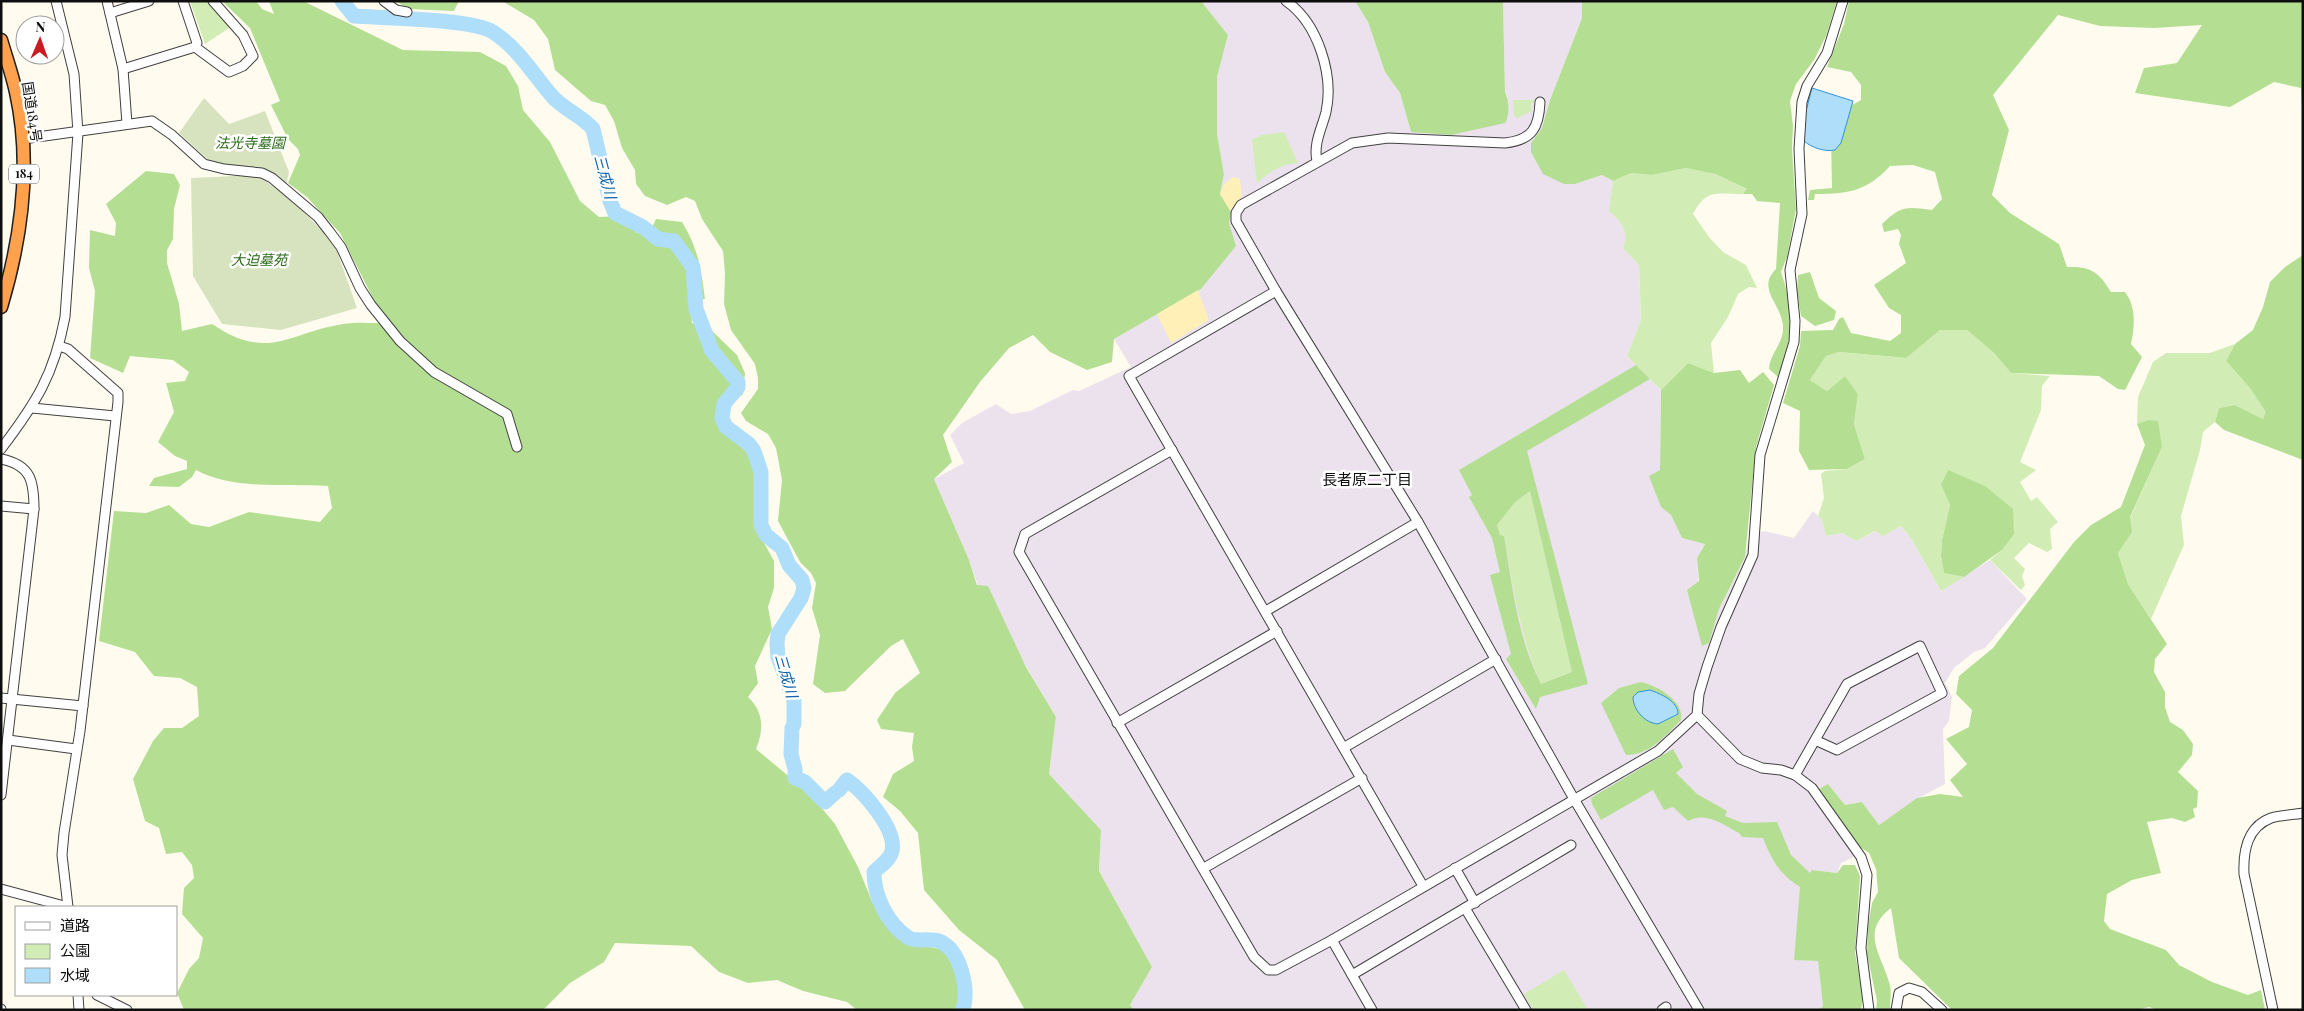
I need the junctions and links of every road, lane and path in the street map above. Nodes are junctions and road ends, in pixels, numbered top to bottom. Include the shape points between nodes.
1 (56, 1) edge
2 (106, 1) edge
3 (149, 1) edge
4 (183, 1) edge
5 (213, 1) edge
6 (384, 1) edge
7 (1286, 1) edge
8 (1843, 1) edge
9 (408, 12) dead end
10 (110, 13) junction
11 (1, 40) edge
12 (195, 47) junction
13 (123, 69) junction
14 (1540, 102) dead end
15 (127, 124) junction
16 (78, 133) junction
17 (22, 139) junction
18 (1317, 161) junction
19 (1276, 291) junction
20 (1, 307) edge
21 (59, 346) junction
22 (32, 408) junction
23 (115, 416) junction
24 (517, 447) dead end
25 (1, 449) edge
26 (1172, 450) junction
27 (1, 459) edge
28 (1, 506) edge
29 (34, 509) junction
30 (1418, 522) junction
31 (1266, 611) junction
32 (1277, 631) junction
33 (1496, 659) junction
34 (1, 698) edge
35 (13, 699) junction
36 (83, 706) junction
37 (1697, 716) junction
38 (1117, 722) junction
39 (8, 740) junction
40 (1815, 740) junction
41 (1345, 747) junction
42 (76, 749) junction
43 (1794, 775) junction
44 (1362, 778) junction
45 (1, 795) edge
46 (1574, 799) junction
47 (2303, 813) edge
48 (1571, 845) dead end
49 (1204, 868) junction
50 (1455, 868) junction
51 (1423, 886) junction
52 (1, 889) edge
53 (1475, 903) junction
54 (64, 906) edge
55 (68, 906) edge
56 (1465, 908) junction
57 (1332, 940) junction
58 (1352, 974) junction
59 (78, 996) edge
60 (99, 996) edge
61 (79, 1010) edge
62 (127, 1010) edge
63 (1372, 1010) edge
64 (1526, 1010) edge
65 (1699, 1010) edge
66 (1869, 1010) edge
67 (1896, 1010) edge
68 (1942, 1010) edge
69 (2273, 1010) edge

1 - 16 street via 74,74
2 - 10 street
3 - 10 street
4 - 12 street via 198,43
5 - 12 street via 242,35 253,56 243,66 229,72
6 - 9 street via 396,10
7 - 18 street via 1315,37 1328,72 1328,100 1316,144
8 - 37 street via 1827,54 1807,86 1802,102 1799,150 1802,214 1790,270 1794,342 1760,455 1753,555 1721,626 1699,694
10 - 13 street
11 - 17 highway, 国道184号 / 184 via 16,93
12 - 13 street
13 - 15 street
14 - 18 street via 1539,121 1518,142 1388,138 1352,143
15 - 16 street
15 - 24 street via 152,121 204,164 262,173 272,178 318,217 329,231 341,247 360,288 400,341 434,372 507,414
16 - 17 street
16 - 21 street via 65,317
17 - 20 highway, 国道184号 / 184 via 22,216
18 - 19 street via 1241,205 1236,213 1236,221
19 - 26 street via 1129,376
19 - 30 street
21 - 22 street
21 - 23 street via 68,349 118,393
22 - 23 street
22 - 25 street
23 - 36 street
26 - 31 street
26 - 38 street via 1025,534 1019,552
27 - 29 street via 22,466 29,475 34,490
28 - 29 street
29 - 35 street
30 - 31 street
30 - 33 street
31 - 32 street
32 - 38 street
32 - 41 street
33 - 41 street
33 - 46 street
34 - 35 street
35 - 36 street
35 - 39 street
36 - 42 street
37 - 43 street via 1740,759
37 - 46 street via 1658,750
38 - 49 street
39 - 42 street
39 - 45 street
40 - 40 street via 1847,684 1920,646 1942,693 1837,750
40 - 43 street
41 - 44 street
42 - 55 street via 62,855
43 - 66 street via 1812,788 1861,857 1866,875 1861,948
44 - 49 street
44 - 51 street
46 - 50 street
46 - 65 street
47 - 69 street via 2271,818 2258,827 2247,840 2244,858 2244,874
48 - 53 street
49 - 57 street via 1254,957 1268,970 1276,970
50 - 51 street
50 - 53 street
51 - 57 street
52 - 54 street
53 - 56 street
56 - 58 street
56 - 64 street
57 - 58 street
58 - 63 street
59 - 61 street
60 - 62 street
67 - 68 street via 1899,993 1910,988 1922,992

